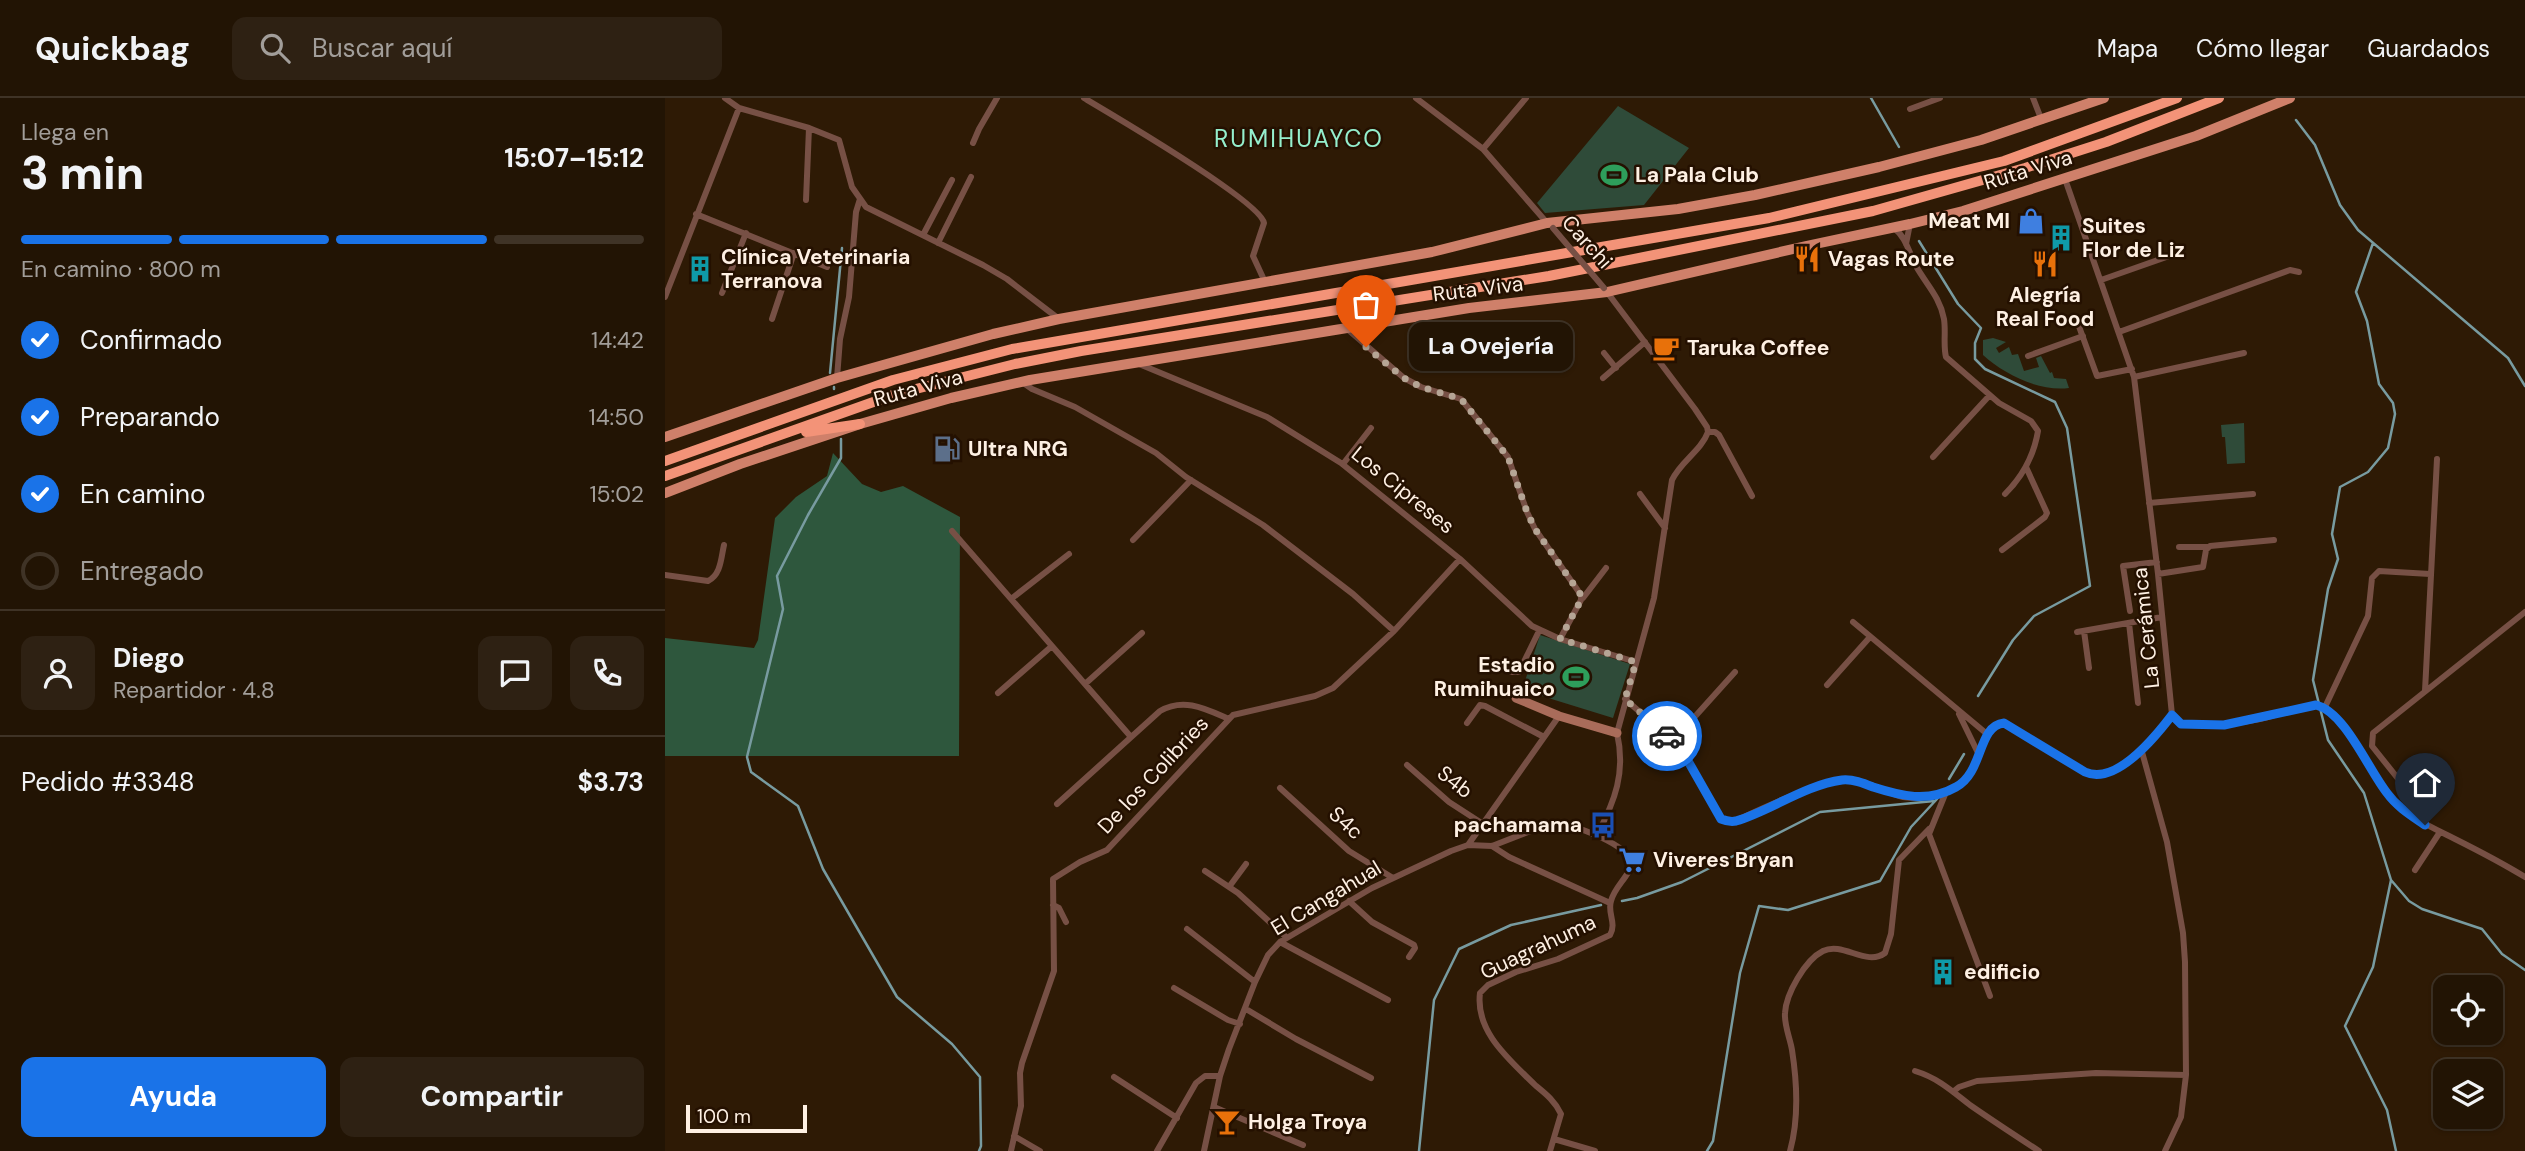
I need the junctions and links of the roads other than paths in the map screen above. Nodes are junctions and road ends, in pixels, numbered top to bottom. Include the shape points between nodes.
1 (725, 98) edge
2 (997, 98) edge
3 (1086, 98) edge
4 (1416, 98) edge
5 (1525, 98) edge
6 (1940, 98) edge
7 (2033, 98) edge
8 (2104, 98) edge
9 (2177, 98) edge
10 (2219, 98) edge
11 (2290, 98) edge
12 (739, 108) junction
13 (1910, 109) dead end
14 (2042, 121) junction
15 (809, 128) junction
16 (973, 143) dead end
17 (1483, 149) junction
18 (971, 177) dead end
19 (2065, 179) junction
20 (952, 180) dead end
21 (860, 199) junction
22 (806, 200) dead end
23 (696, 214) junction
24 (1910, 224) junction
25 (1550, 226) junction
26 (1894, 228) junction
27 (746, 233) junction
28 (923, 235) junction
29 (938, 243) junction
30 (1906, 244) junction
31 (794, 253) junction
32 (2175, 254) dead end
33 (827, 267) dead end
34 (2299, 272) dead end
35 (2101, 280) junction
36 (1265, 283) junction
37 (1605, 290) junction
38 (722, 293) dead end
39 (665, 297) edge
40 (772, 319) dead end
41 (1059, 319) junction
42 (2077, 321) dead end
43 (1346, 328) junction
44 (2119, 332) junction
45 (2083, 336) junction
46 (1645, 342) junction
47 (1604, 352) dead end
48 (2244, 353) dead end
49 (2028, 356) dead end
50 (1134, 362) junction
51 (1616, 368) junction
52 (2133, 373) junction
53 (837, 378) junction
54 (1603, 378) dead end
55 (1021, 382) junction
56 (1989, 396) junction
57 (860, 424) junction
58 (1371, 428) dead end
59 (1708, 432) junction
60 (665, 437) edge
61 (766, 441) junction
62 (1933, 457) dead end
63 (2437, 459) dead end
64 (665, 461) edge
65 (1343, 464) junction
66 (2026, 467) junction
67 (665, 476) edge
68 (1191, 480) junction
69 (665, 492) edge
70 (1640, 494) dead end
71 (2005, 494) dead end
72 (2253, 494) dead end
73 (1752, 496) dead end
74 (2149, 503) junction
75 (1665, 528) junction
76 (952, 531) dead end
77 (1133, 540) dead end
78 (2274, 540) dead end
79 (724, 545) dead end
80 (2179, 547) dead end
81 (2207, 547) junction
82 (2002, 550) dead end
83 (1069, 554) dead end
84 (1460, 559) junction
85 (2157, 562) junction
86 (1606, 568) dead end
87 (2158, 574) junction
88 (2430, 574) junction
89 (665, 575) edge
90 (1581, 597) junction
91 (1011, 599) junction
92 (2130, 611) dead end
93 (2525, 612) edge
94 (2162, 617) junction
95 (1853, 622) dead end
96 (2129, 622) junction
97 (1394, 631) junction
98 (1539, 631) junction
99 (1142, 632) dead end
100 (1870, 637) junction
101 (1560, 639) junction
102 (1052, 646) junction
103 (1636, 662) junction
104 (1485, 663) dead end
105 (2089, 668) dead end
106 (1735, 672) dead end
107 (1085, 684) junction
108 (1827, 685) dead end
109 (2425, 691) junction
110 (998, 693) dead end
111 (1515, 698) dead end
112 (1625, 699) junction
113 (2138, 703) dead end
114 (1954, 707) junction
115 (2325, 708) junction
116 (2172, 715) junction
117 (1559, 716) junction
118 (1229, 719) junction
119 (1467, 723) dead end
120 (1617, 733) junction
121 (1987, 734) junction
122 (1131, 737) junction
123 (1544, 737) junction
124 (1673, 741) junction
125 (2141, 752) junction
126 (1979, 755) junction
127 (1406, 765) dead end
128 (1280, 788) dead end
129 (1946, 792) junction
130 (1057, 804) dead end
131 (2413, 817) junction
132 (1483, 824) junction
133 (1929, 829) junction
134 (2440, 832) junction
135 (1597, 835) junction
136 (1468, 845) junction
137 (1492, 846) junction
138 (1246, 864) dead end
139 (2415, 870) dead end
140 (1205, 871) dead end
141 (2525, 877) edge
142 (1393, 878) junction
143 (1229, 887) junction
144 (1349, 901) junction
145 (1610, 903) junction
146 (1053, 905) junction
147 (1066, 922) dead end
148 (1187, 929) dead end
149 (1286, 937) junction
150 (1280, 942) junction
151 (1409, 957) dead end
152 (1255, 982) junction
153 (1174, 988) dead end
154 (1990, 996) dead end
155 (1388, 1000) dead end
156 (1246, 1009) junction
157 (1240, 1024) junction
158 (1915, 1072) dead end
159 (2186, 1075) junction
160 (1220, 1076) junction
161 (1114, 1077) dead end
162 (1371, 1078) dead end
163 (1954, 1091) junction
164 (1214, 1107) junction
165 (1177, 1118) junction
166 (1014, 1136) junction
167 (1554, 1139) junction
168 (1303, 1145) dead end
169 (1011, 1151) edge
170 (1040, 1151) edge
171 (1157, 1151) edge
172 (1204, 1151) edge
173 (1550, 1151) edge
174 (1595, 1151) edge
175 (1790, 1151) edge
176 (2039, 1151) edge
177 (2165, 1151) edge

1 - 12 street
2 - 16 street
3 - 36 street via 1261,215 1264,223 1253,256
4 - 17 street, Carchi
5 - 17 street
6 - 13 street
7 - 14 street
8 - 14 main road, Ruta Viva
9 - 64 highway, Ruta Viva via 2004,161 1769,218 987,355 893,380
10 - 61 highway, Ruta Viva via 2106,142 1873,211 1549,276 1015,364 896,394
11 - 19 main road, Ruta Viva via 2196,136
12 - 15 street
12 - 23 street
14 - 25 main road, Ruta Viva via 1878,167 1755,195
15 - 21 street via 839,141
15 - 22 street
17 - 25 street, Carchi
18 - 29 street
19 - 24 main road, Ruta Viva
19 - 35 street, La Cerámica
20 - 28 street
21 - 28 street via 866,207
21 - 53 street
23 - 27 street
23 - 39 street
24 - 26 main road, Ruta Viva
24 - 30 street
25 - 36 main road, Ruta Viva
25 - 37 street, Carchi, bridge
26 - 30 street
26 - 37 main road, Ruta Viva
27 - 31 street
27 - 38 street
28 - 29 street
29 - 41 street via 1007,279
30 - 56 street via 1941,306 1946,357
31 - 33 street
31 - 40 street
32 - 35 street
34 - 44 street via 2290,270
35 - 44 street, La Cerámica
36 - 41 main road, Ruta Viva
37 - 43 main road, Ruta Viva
37 - 46 street, Carchi
41 - 53 main road, Ruta Viva
42 - 45 street
43 - 50 main road, Ruta Viva
43 - 90 street via 1404,378 1461,399 1508,457 1535,529
44 - 52 street, La Cerámica
45 - 49 street
45 - 52 street via 2097,376
46 - 51 street
46 - 59 street, Carchi
47 - 51 street
48 - 52 street
50 - 55 main road, Ruta Viva
50 - 65 street, Los Cipreses via 1266,417
51 - 54 street
52 - 74 street, La Cerámica
53 - 60 main road, Ruta Viva
55 - 57 main road, Ruta Viva
55 - 68 street via 1156,453
56 - 62 street
56 - 66 street via 2031,421 2038,431
57 - 61 highway
57 - 69 main road, Ruta Viva
58 - 65 street
59 - 73 street, Carchi via 1719,435
59 - 75 street via 1672,480
61 - 67 highway, Ruta Viva
63 - 88 street
65 - 84 street, Los Cipreses
66 - 71 street
66 - 82 street via 2047,513
68 - 77 street
68 - 97 street via 1263,525
70 - 75 street
72 - 74 street
74 - 85 street, La Cerámica
75 - 103 street via 1654,598
76 - 91 street
78 - 81 street
79 - 89 street via 714,578
80 - 81 street
81 - 87 street via 2203,567
83 - 91 street
84 - 97 street, De los Colibries
84 - 98 street, Los Cipreses
85 - 87 street, La Cerámica
85 - 92 street via 2123,566
86 - 90 street
87 - 94 street, La Cerámica
88 - 109 street
88 - 115 street via 2374,574 2368,616
90 - 101 street
91 - 102 street
93 - 109 street
94 - 96 street
94 - 116 street, La Cerámica
95 - 100 street
96 - 105 street via 2081,631
96 - 113 street
97 - 118 street, De los Colibries via 1332,688
98 - 101 street, Los Cipreses
98 - 104 street via 1519,671
99 - 107 street
100 - 108 street
100 - 114 street
101 - 103 street, Los Cipreses
102 - 107 street
102 - 110 street
103 - 112 street
106 - 124 street
107 - 122 street
109 - 131 street via 2376,730 2371,741 2419,805
111 - 117 street
112 - 120 street
112 - 124 street
114 - 121 street
114 - 126 street
115 - 116 street via 2307,707 2224,725 2181,724
115 - 131 street via 2336,716 2389,796
116 - 125 street, La Cerámica
117 - 120 street
117 - 123 street
118 - 122 street via 1190,704 1170,706
118 - 146 street, De los Colibries via 1107,850 1053,879
119 - 123 street via 1480,705
120 - 135 street via 1622,753 1619,783
121 - 125 street, La Cerámica via 1991,727 2004,723 2096,775
121 - 126 street
122 - 130 street
123 - 132 street
124 - 129 street via 1721,819 1727,821 1840,780 1903,797
125 - 159 street via 2167,842 2183,933
126 - 129 street via 1966,781
127 - 132 street, S4b
128 - 142 street, S4c via 1349,850
129 - 133 street
131 - 134 street
132 - 136 street
133 - 154 street
133 - 175 street via 1899,860 1885,953 1870,957 1823,951 1801,972 1787,999 1784,1016 1796,1088
134 - 139 street
134 - 141 street
135 - 137 street, El Cangahual via 1551,823
135 - 145 street, Guagrahuma via 1632,860
136 - 137 street, El Cangahual
136 - 142 street, El Cangahual
137 - 145 street
138 - 143 street
140 - 143 street
142 - 144 street, El Cangahual
143 - 149 street
144 - 149 street, El Cangahual
144 - 151 street via 1372,922 1414,945
145 - 167 street, Guagrahuma via 1610,935 1558,960 1515,972 1480,993 1487,1031 1561,1114
146 - 147 street
146 - 166 street, De los Colibries via 1053,971 1022,1063 1021,1106
148 - 152 street
149 - 150 street, El Cangahual
150 - 152 street, El Cangahual
150 - 155 street
152 - 156 street, El Cangahual
153 - 157 street
156 - 157 street, El Cangahual
156 - 162 street
157 - 160 street, El Cangahual
158 - 163 street
159 - 163 street via 2096,1073 1977,1081
159 - 177 street via 2181,1117
160 - 164 street, El Cangahual
160 - 165 street via 1205,1076 1196,1083
161 - 165 street
163 - 176 street
164 - 168 street
164 - 172 street, El Cangahual
165 - 171 street
166 - 169 street, De los Colibries
166 - 170 street
167 - 173 street
167 - 174 street

